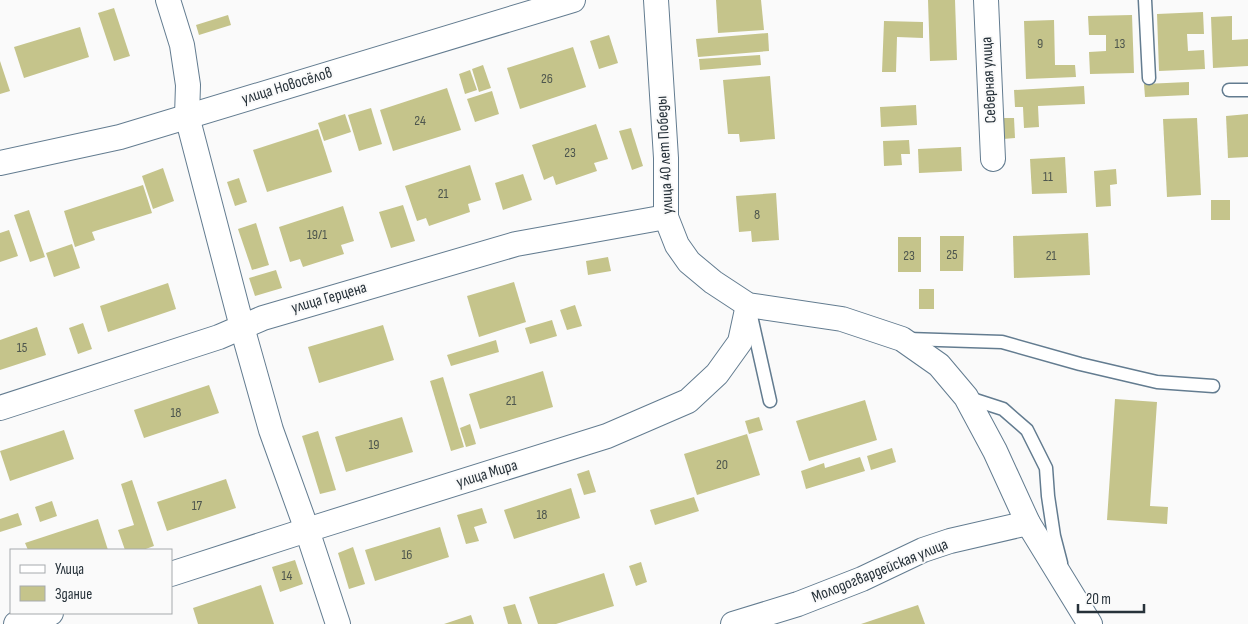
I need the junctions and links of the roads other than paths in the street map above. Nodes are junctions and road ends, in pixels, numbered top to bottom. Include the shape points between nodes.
1 (168, 0) edge
2 (573, 0) edge
3 (656, 0) edge
4 (986, 0) edge
5 (1145, 0) edge
6 (1149, 78) dead end
7 (1229, 90) dead end
8 (1248, 90) edge
9 (187, 116) junction
10 (993, 159) dead end
11 (0, 163) edge
12 (666, 217) junction
13 (748, 305) junction
14 (242, 327) junction
15 (902, 339) junction
16 (1213, 386) dead end
17 (966, 396) junction
18 (770, 401) dead end
19 (0, 408) edge
20 (1028, 523) junction
21 (307, 530) junction
22 (172, 574) edge
23 (1069, 590) junction
24 (48, 614) edge
25 (16, 624) edge
26 (338, 624) edge
27 (733, 624) edge
28 (1090, 624) edge

1 - 9 street via 182,45 188,85
2 - 9 street, улица Новосёлов
3 - 12 street, улица 40 лет Победы via 666,158
4 - 10 street, Северная улица
5 - 6 lane
7 - 8 lane
9 - 11 street, улица Новосёлов via 120,136
9 - 14 street
12 - 13 street, улица 40 лет Победы via 677,245 689,262
12 - 14 street, улица Герцена via 516,244 263,318
13 - 15 street via 842,319
13 - 18 lane
13 - 21 street, улица Мира via 740,342 717,374 688,401 607,436
14 - 19 street, улица Герцена
14 - 21 street via 271,430
15 - 16 lane via 1002,342 1157,382
15 - 17 street via 939,365
17 - 20 street
17 - 23 lane via 1003,409 1028,430 1046,468 1054,536
20 - 23 street
20 - 27 street, Молодогвардейская улица via 923,550 798,604
21 - 22 street, улица Мира
21 - 26 street
23 - 28 street
24 - 25 street

